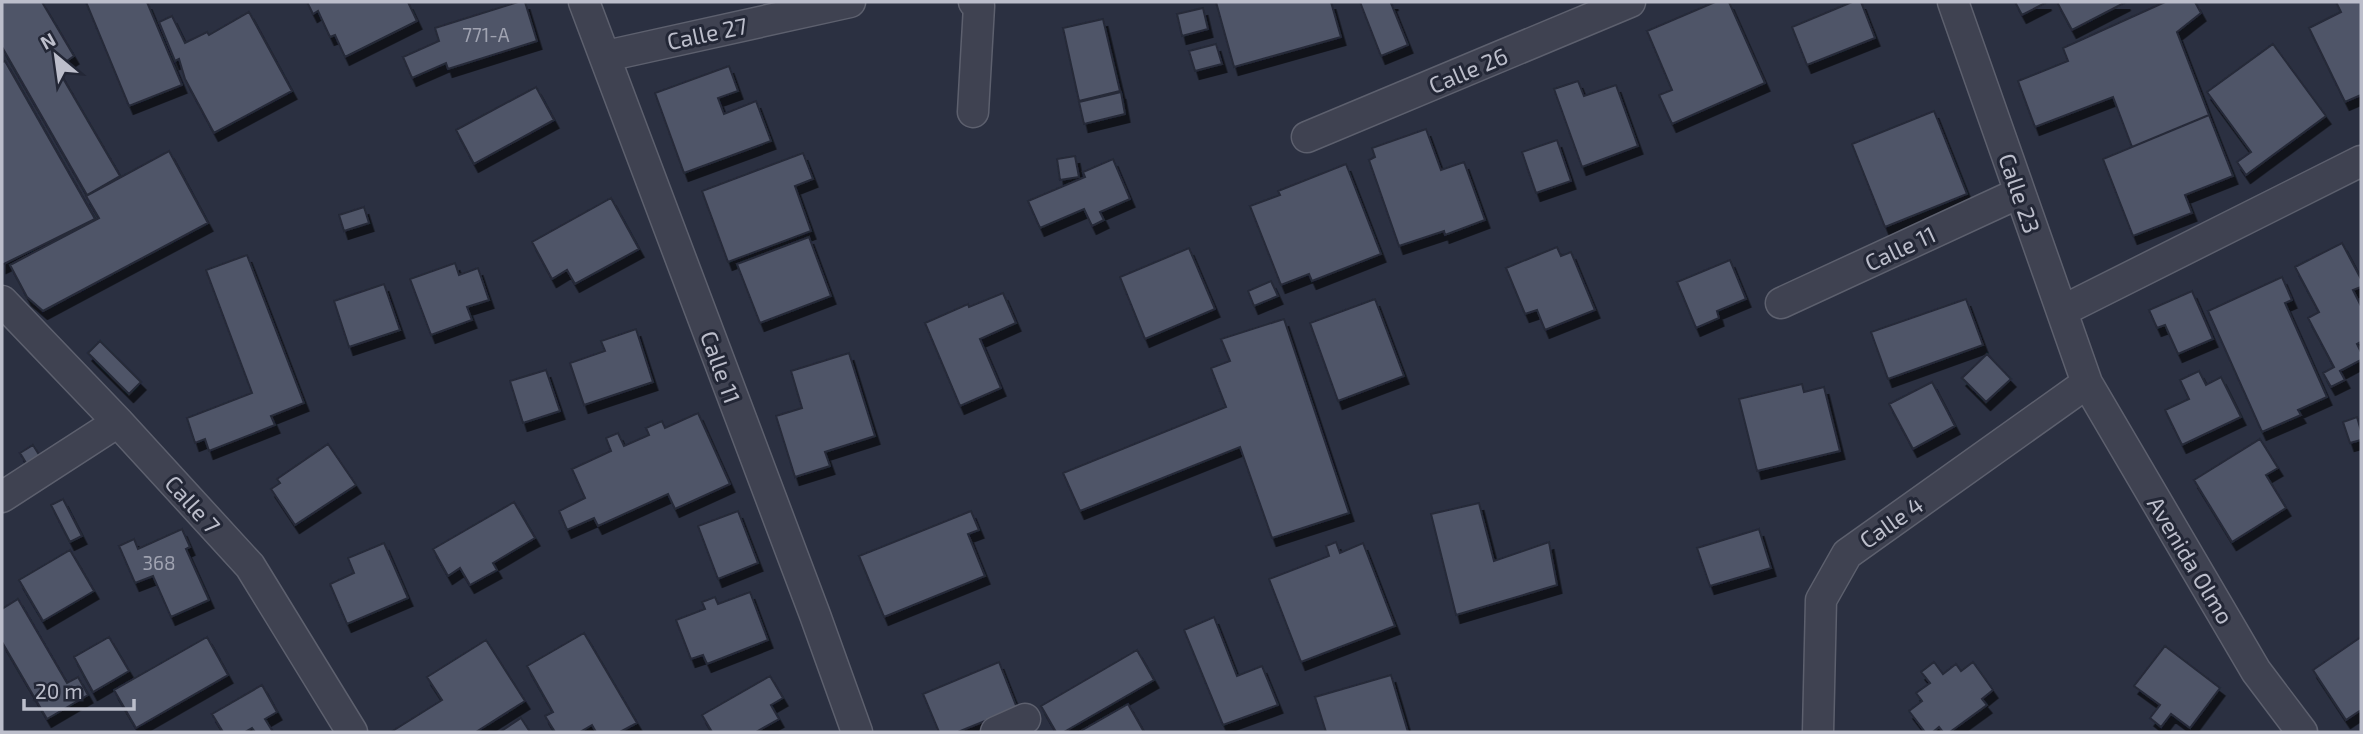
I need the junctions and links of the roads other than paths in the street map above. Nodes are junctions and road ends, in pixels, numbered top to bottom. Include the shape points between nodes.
1 (584, 2) edge
2 (850, 2) edge
3 (974, 2) edge
4 (1630, 2) edge
5 (1953, 2) edge
6 (606, 56) junction
7 (973, 113) dead end
8 (1307, 137) dead end
9 (2361, 161) edge
10 (2019, 193) junction
11 (2, 301) edge
12 (1781, 303) dead end
13 (2062, 311) junction
14 (2087, 383) junction
15 (118, 422) junction
16 (2, 497) edge
17 (1025, 719) dead end
18 (352, 732) edge
19 (857, 732) edge
20 (996, 732) edge
21 (1818, 732) edge
22 (2302, 732) edge

1 - 6 street, Calle 11
2 - 6 street, Calle 27
3 - 7 street via 979,6
4 - 8 street, Calle 26
5 - 10 street, Calle 23
6 - 19 street, Calle 11
9 - 13 street
10 - 12 street, Calle 11
10 - 13 street, Calle 23
11 - 15 street, Calle 7
13 - 14 street, Calle 23
14 - 21 street, Calle 4 via 1847,554 1821,600
14 - 22 street, Avenida Olmo via 2256,671
15 - 16 street
15 - 18 street, Calle 7 via 250,566
17 - 20 street

